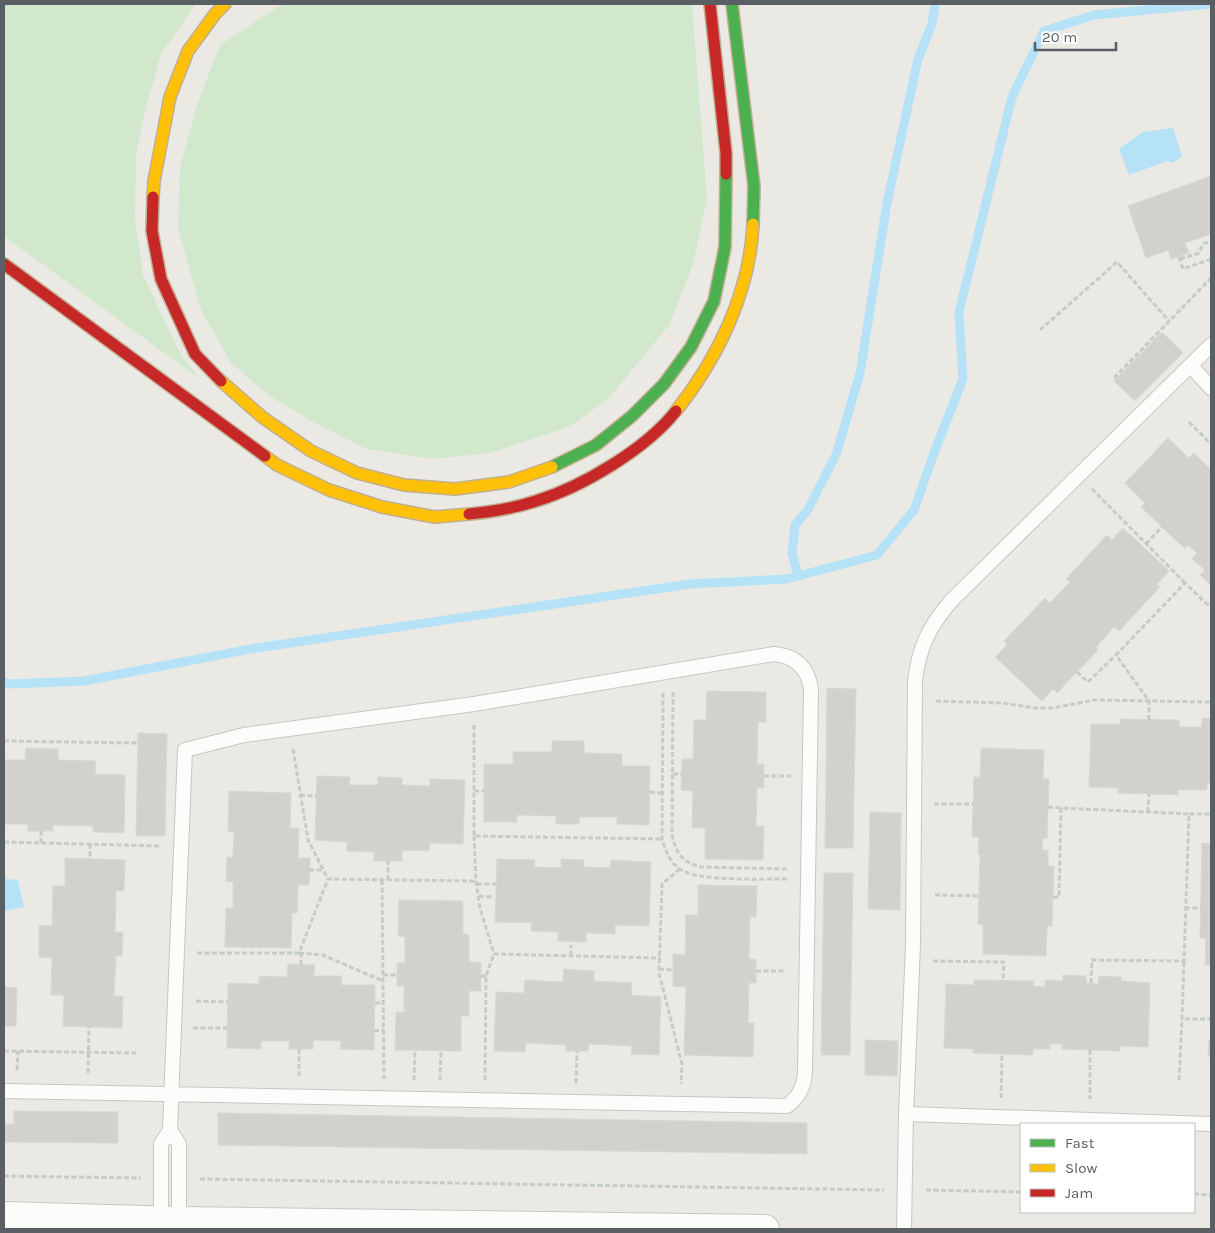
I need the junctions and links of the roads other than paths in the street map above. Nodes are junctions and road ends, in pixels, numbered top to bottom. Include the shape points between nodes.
1 (225, 4) edge
2 (710, 4) edge
3 (732, 4) edge
4 (4, 264) edge
5 (1211, 345) edge
6 (1191, 366) junction
7 (1211, 388) edge
8 (4, 1091) edge
9 (171, 1094) junction
10 (906, 1114) junction
11 (1181, 1123) edge
12 (1195, 1123) edge
13 (1211, 1124) edge
14 (4, 1216) edge
15 (170, 1221) junction
16 (307, 1225) edge
17 (686, 1229) edge
18 (765, 1229) edge
19 (904, 1229) edge

1 - 2 highway via 188,51 170,97 157,165 152,231 161,279 177,317 195,354 227,388 310,450 356,473 404,485 456,489 509,482 550,468 596,445 664,384 691,347 714,301 725,247 726,152
3 - 4 highway via 754,186 752,238 743,288 721,341 697,385 668,421 629,454 588,479 537,501 489,512 435,517 382,507 329,490 276,465
5 - 6 lane
6 - 7 lane
6 - 10 lane via 951,601 925,638 918,660 914,701 913,960
8 - 9 lane
9 - 9 lane via 786,1106 795,1100 805,1082 811,689 806,671 793,658 774,654 474,704 244,735 184,750
9 - 15 lane via 170,1130 161,1144
10 - 11 lane
10 - 19 lane
12 - 13 lane
14 - 15 street
15 - 16 street
16 - 17 street
17 - 18 street

